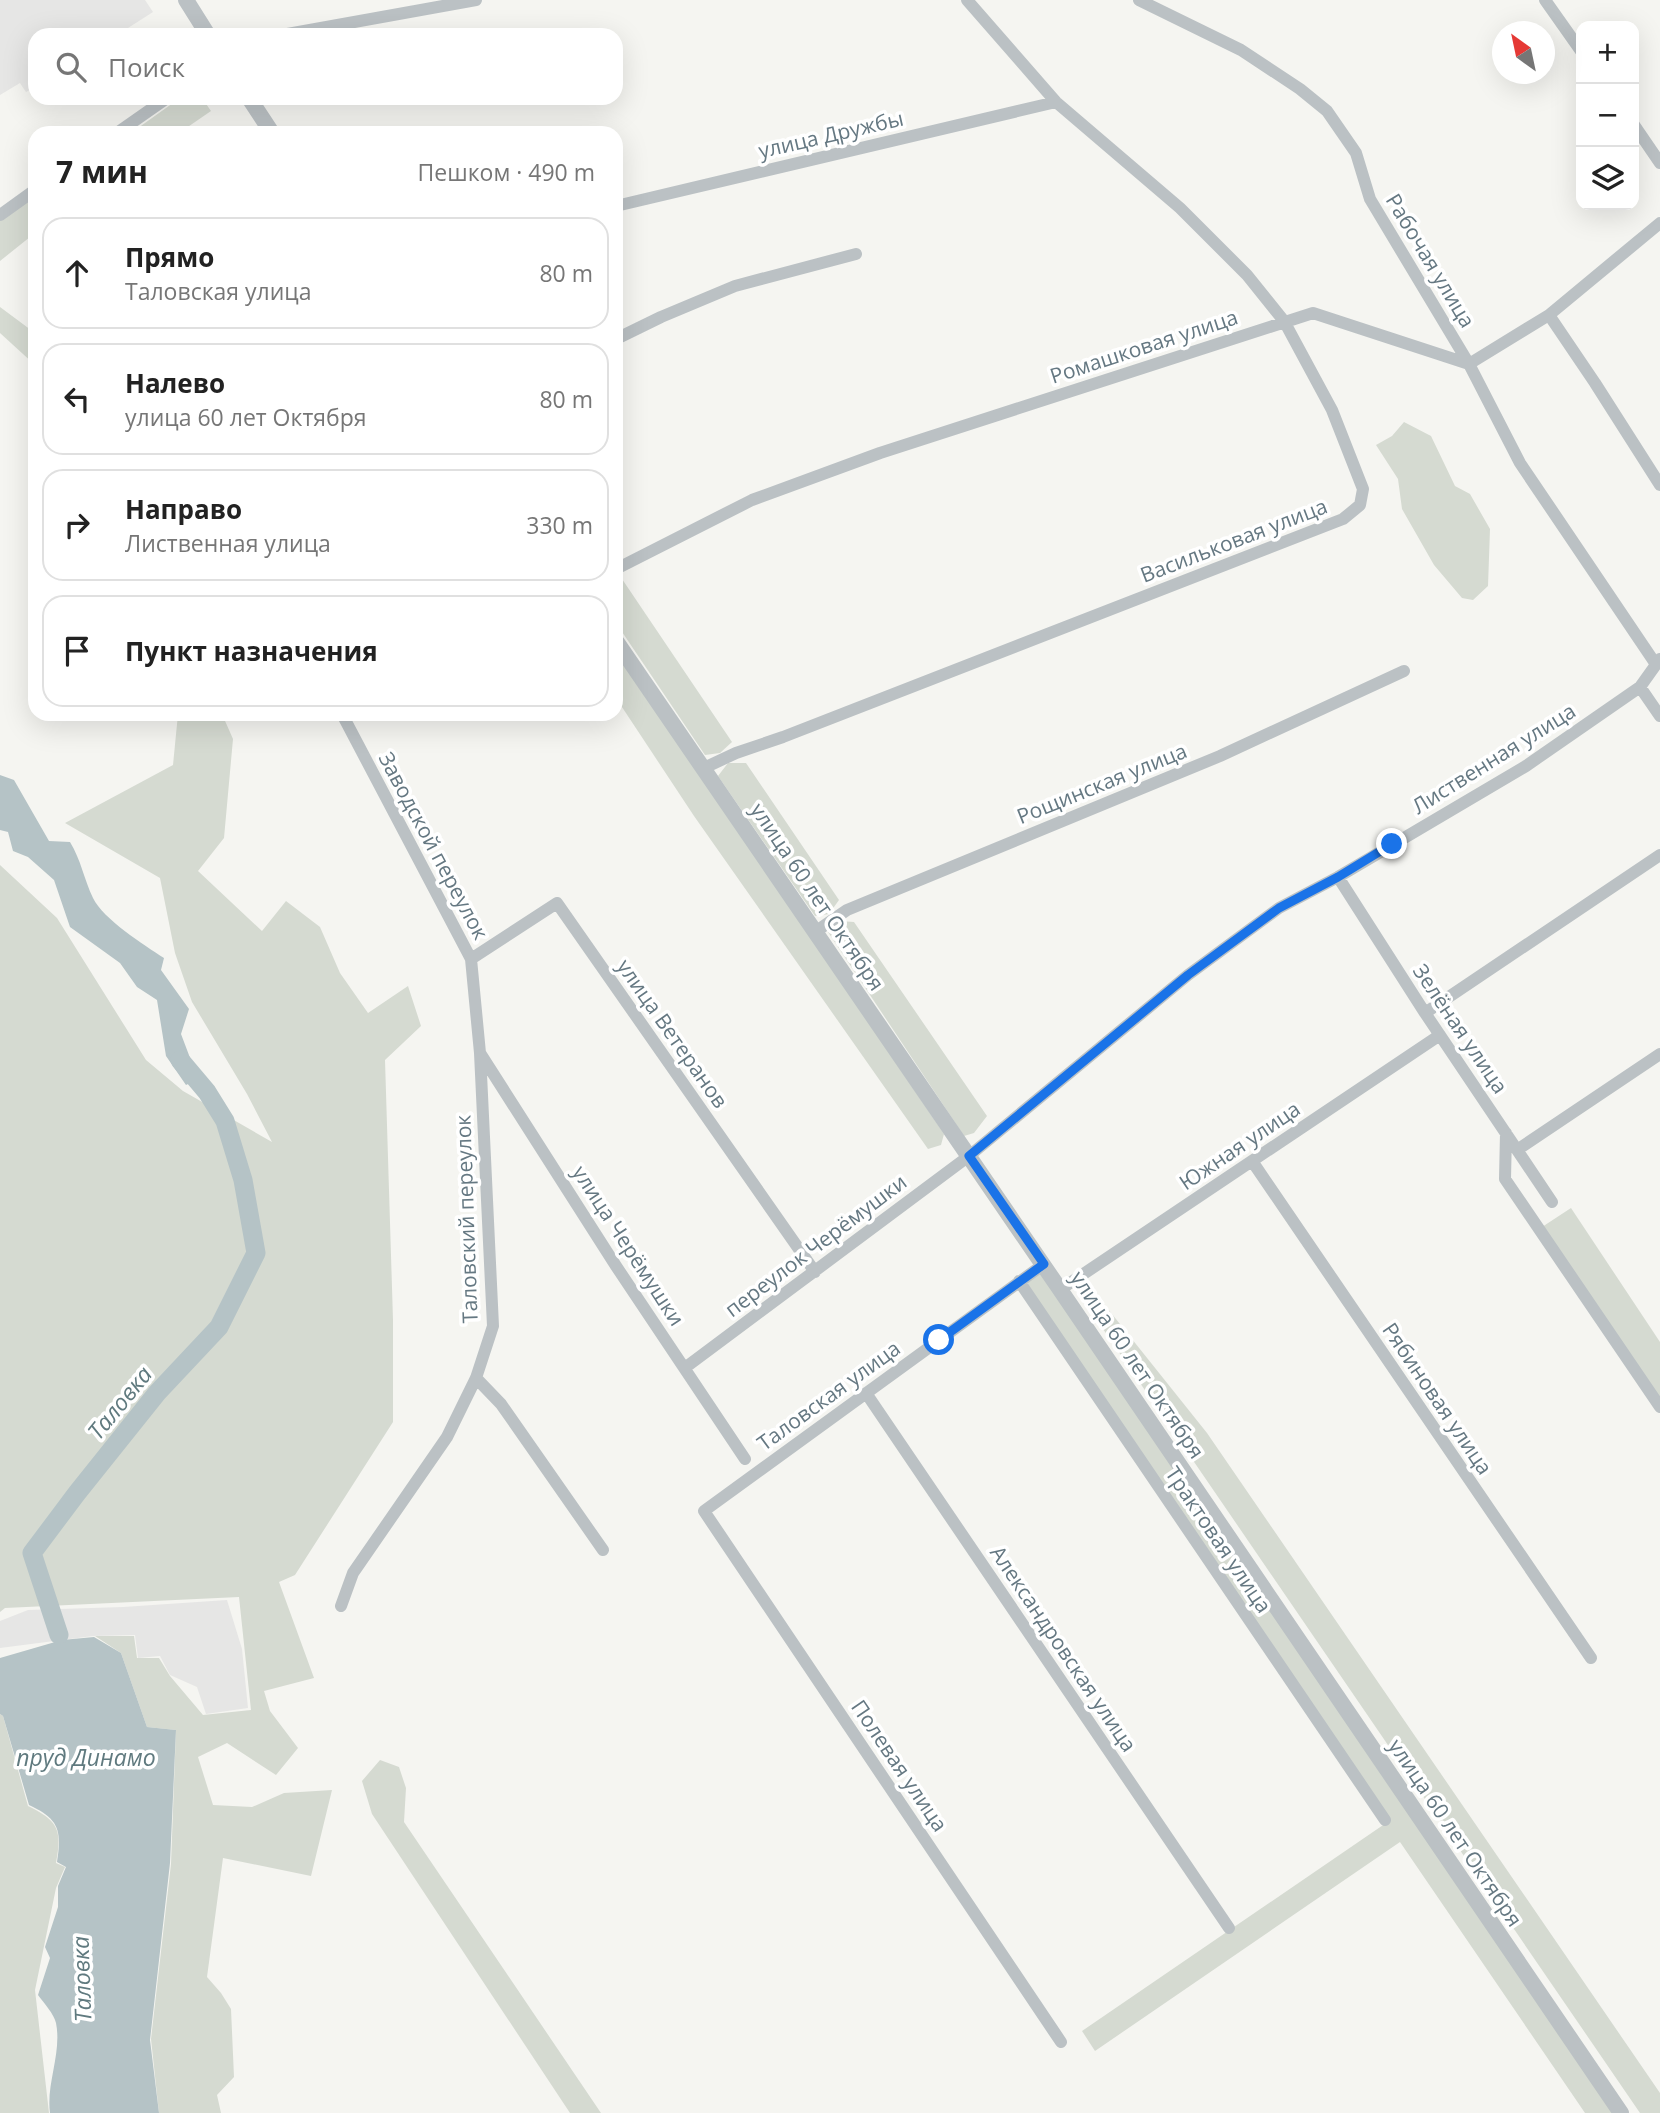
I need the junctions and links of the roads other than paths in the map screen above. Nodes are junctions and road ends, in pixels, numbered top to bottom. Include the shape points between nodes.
1 (186, 0) edge
2 (476, 0) edge
3 (967, 0) edge
4 (1139, 0) edge
5 (1545, 0) edge
6 (204, 28) edge
7 (321, 28) edge
8 (1576, 44) edge
9 (1056, 102) junction
10 (157, 105) edge
11 (253, 105) edge
12 (127, 126) edge
13 (267, 126) edge
14 (1639, 132) edge
15 (1660, 163) edge
16 (28, 195) edge
17 (623, 204) edge
18 (0, 215) edge
19 (1660, 223) edge
20 (856, 254) dead end
21 (1549, 315) junction
22 (1284, 321) junction
23 (623, 336) edge
24 (1469, 364) junction
25 (1660, 485) edge
26 (623, 565) edge
27 (623, 651) edge
28 (1658, 661) edge
29 (1404, 671) dead end
30 (1640, 687) junction
31 (1660, 716) edge
32 (346, 721) edge
33 (704, 768) junction
34 (1660, 855) edge
35 (1338, 877) junction
36 (815, 932) junction
37 (471, 959) junction
38 (1425, 1013) junction
39 (1440, 1035) junction
40 (480, 1053) junction
41 (1660, 1054) edge
42 (1506, 1132) junction
43 (1517, 1150) junction
44 (969, 1156) junction
45 (1252, 1161) junction
46 (1552, 1202) dead end
47 (1044, 1264) junction
48 (815, 1272) junction
49 (1019, 1281) junction
50 (1061, 1289) junction
51 (685, 1367) junction
52 (476, 1378) junction
53 (866, 1393) junction
54 (1660, 1407) edge
55 (745, 1459) dead end
56 (704, 1511) joint
57 (603, 1550) dead end
58 (341, 1606) dead end
59 (1591, 1658) dead end
60 (1385, 1821) dead end
61 (1229, 1928) dead end
62 (1061, 2042) dead end
63 (1622, 2113) edge

1 - 6 street
2 - 7 street
3 - 9 street, Васильковая улица
4 - 24 street, Рабочая улица via 1241,50 1327,111 1356,153 1370,199
5 - 8 street
9 - 17 street, улица Дружбы
9 - 22 street, Васильковая улица via 1180,208 1247,275
10 - 12 street
11 - 13 street
14 - 15 street
16 - 18 street
19 - 21 street
20 - 23 street via 735,286
21 - 24 street
21 - 25 street
22 - 24 street, Ромашковая улица via 1313,313
22 - 26 street, Ромашковая улица via 752,500
22 - 33 street, Васильковая улица via 1332,410 1363,489 1360,505 1343,519
24 - 28 street, Рабочая улица via 1520,463
27 - 33 street, улица 60 лет Октября
28 - 30 street, Лиственная улица
29 - 36 street, Рощинская улица via 1220,756 846,910
30 - 31 street
30 - 35 street, Лиственная улица via 1526,766
32 - 37 street, Заводской переулок
33 - 36 street, улица 60 лет Октября
34 - 38 street
35 - 38 street, Зелёная улица
35 - 44 street, Лиственная улица via 1279,908 1188,975
36 - 44 street, улица 60 лет Октября
37 - 40 street, Таловский переулок
37 - 48 street, улица Ветеранов via 557,903
38 - 39 street, Зелёная улица
39 - 42 street, Зелёная улица
39 - 45 street, Южная улица
40 - 51 street, улица Черёмушки
40 - 52 street, Таловский переулок via 493,1326
41 - 43 street
42 - 43 street, Зелёная улица
42 - 54 street via 1505,1179
43 - 46 street, Зелёная улица
44 - 47 street, улица 60 лет Октября
44 - 48 street, переулок Черёмушки
45 - 50 street, Южная улица
45 - 59 street, Рябиновая улица
47 - 49 street, Таловская улица
47 - 50 street, улица 60 лет Октября
48 - 51 street, переулок Черёмушки
49 - 53 street, Таловская улица
49 - 60 street, Трактовая улица
50 - 63 street, улица 60 лет Октября
51 - 55 street, улица Черёмушки
52 - 57 street via 501,1404
52 - 58 street, Таловский переулок via 447,1437 353,1573
53 - 56 street, Таловская улица
53 - 61 street, Александровская улица
56 - 62 street, Полевая улица

